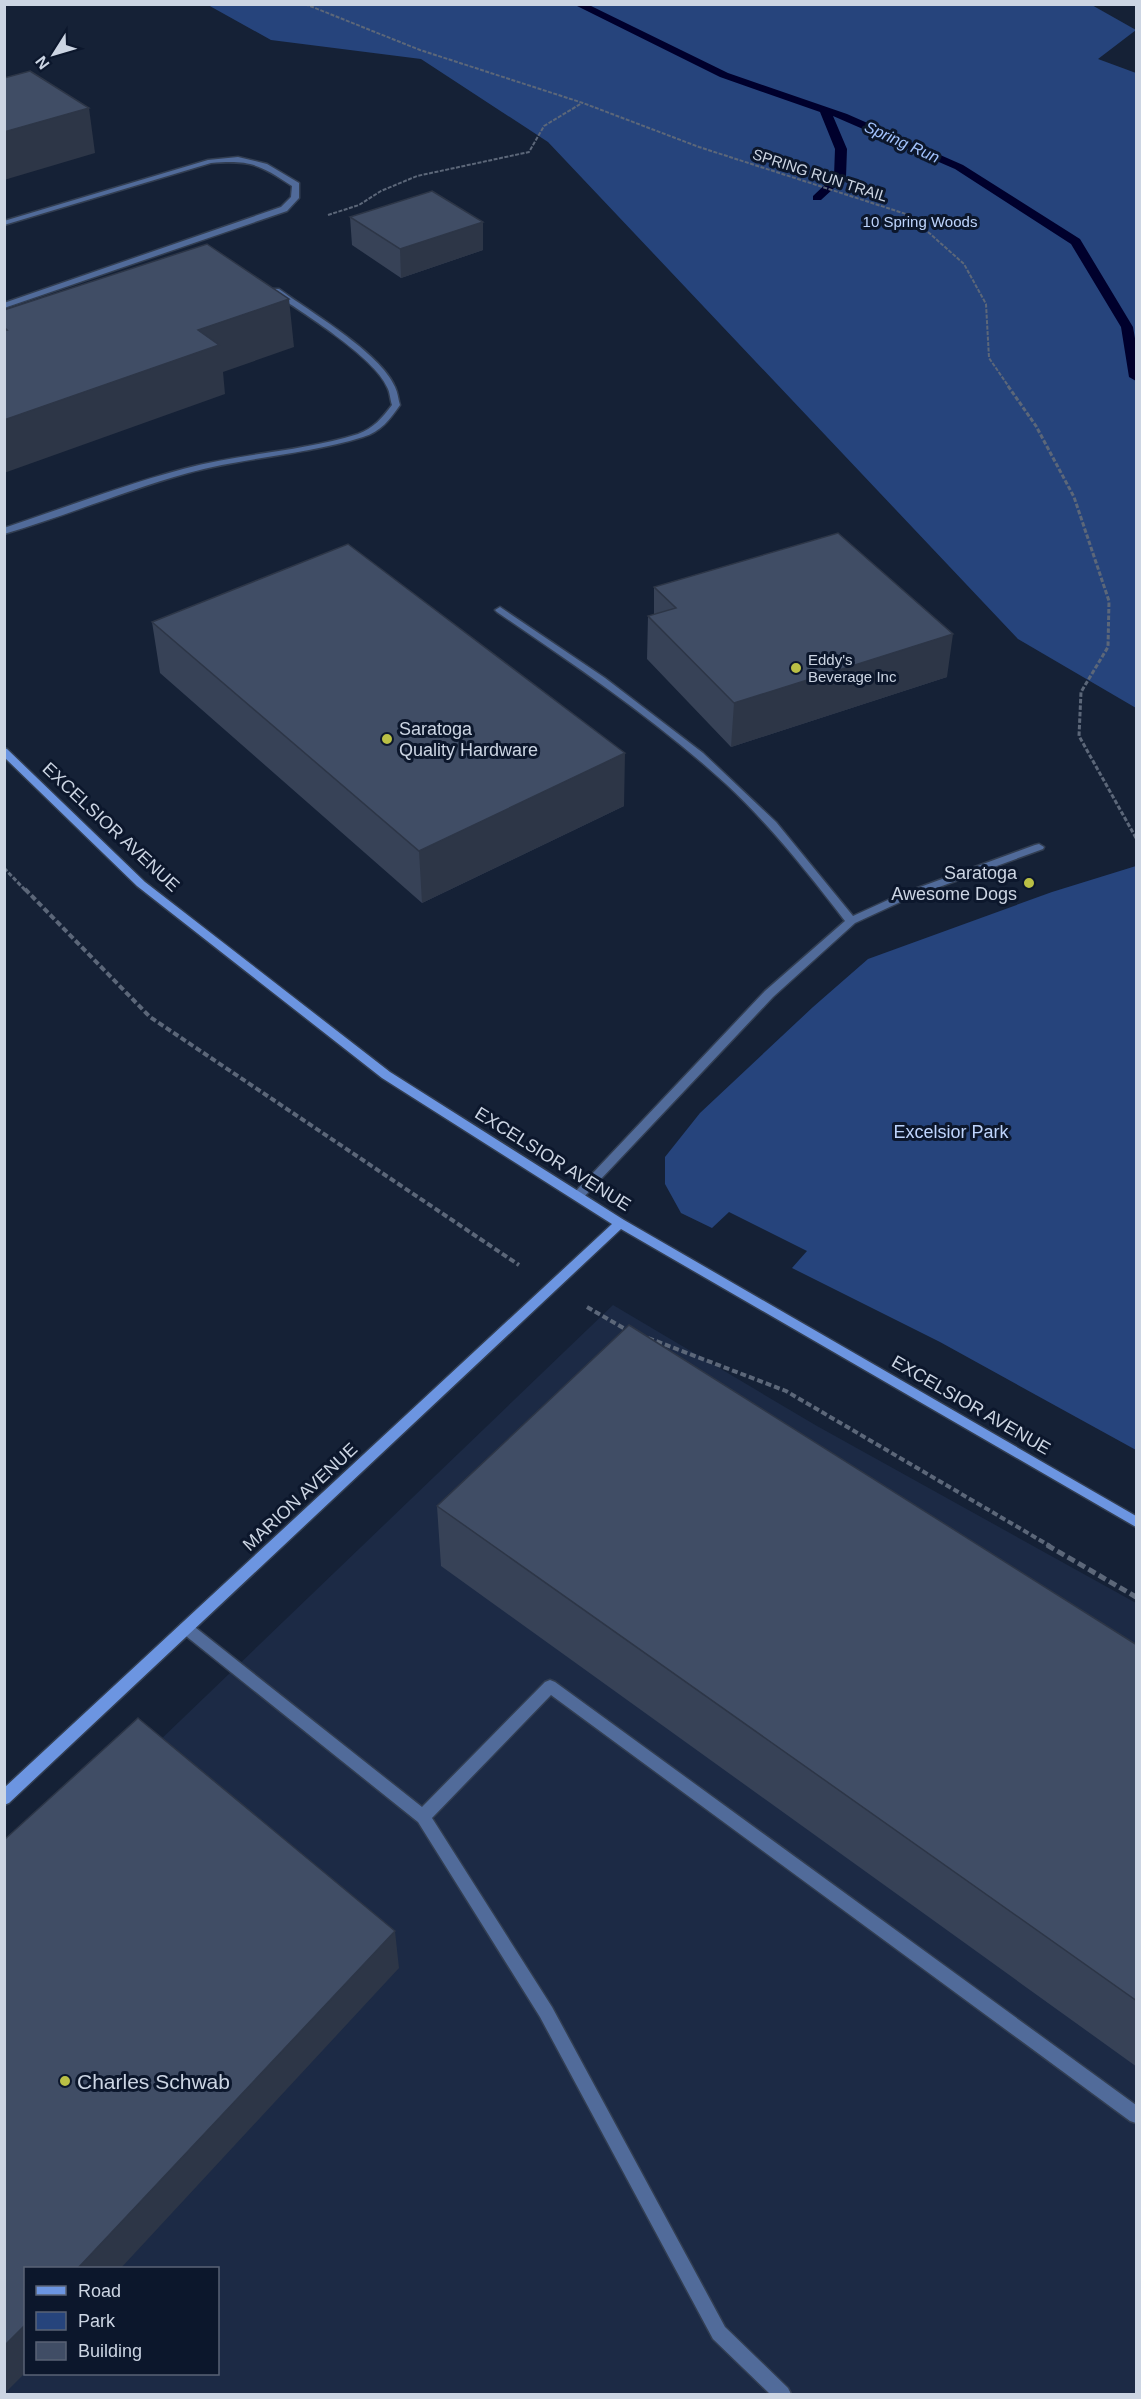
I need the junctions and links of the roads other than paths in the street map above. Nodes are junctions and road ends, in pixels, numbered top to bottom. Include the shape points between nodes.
1 (4, 223) edge
2 (275, 290) edge
3 (4, 306) edge
4 (4, 531) edge
5 (500, 610) dead end
6 (4, 751) edge
7 (1039, 847) dead end
8 (850, 921) junction
9 (578, 1197) junction
10 (620, 1223) junction
11 (1137, 1522) edge
12 (186, 1628) junction
13 (4, 1798) edge
14 (423, 1817) junction
15 (1137, 2115) edge
16 (782, 2394) edge

1 - 3 lane via 210,161 258,161 296,185 295,198 284,209
2 - 4 lane via 348,343 391,385 396,405 381,425 362,435 329,443 185,471
5 - 8 lane via 675,734 760,812
6 - 9 street, EXCELSIOR AVENUE via 141,884 386,1075
7 - 8 lane via 905,896
8 - 9 lane via 769,994
9 - 10 street, EXCELSIOR AVENUE
10 - 11 street, EXCELSIOR AVENUE
10 - 12 street, MARION AVENUE
12 - 13 street, MARION AVENUE
12 - 14 lane
14 - 15 lane via 550,1686
14 - 16 lane via 546,2012 719,2333

